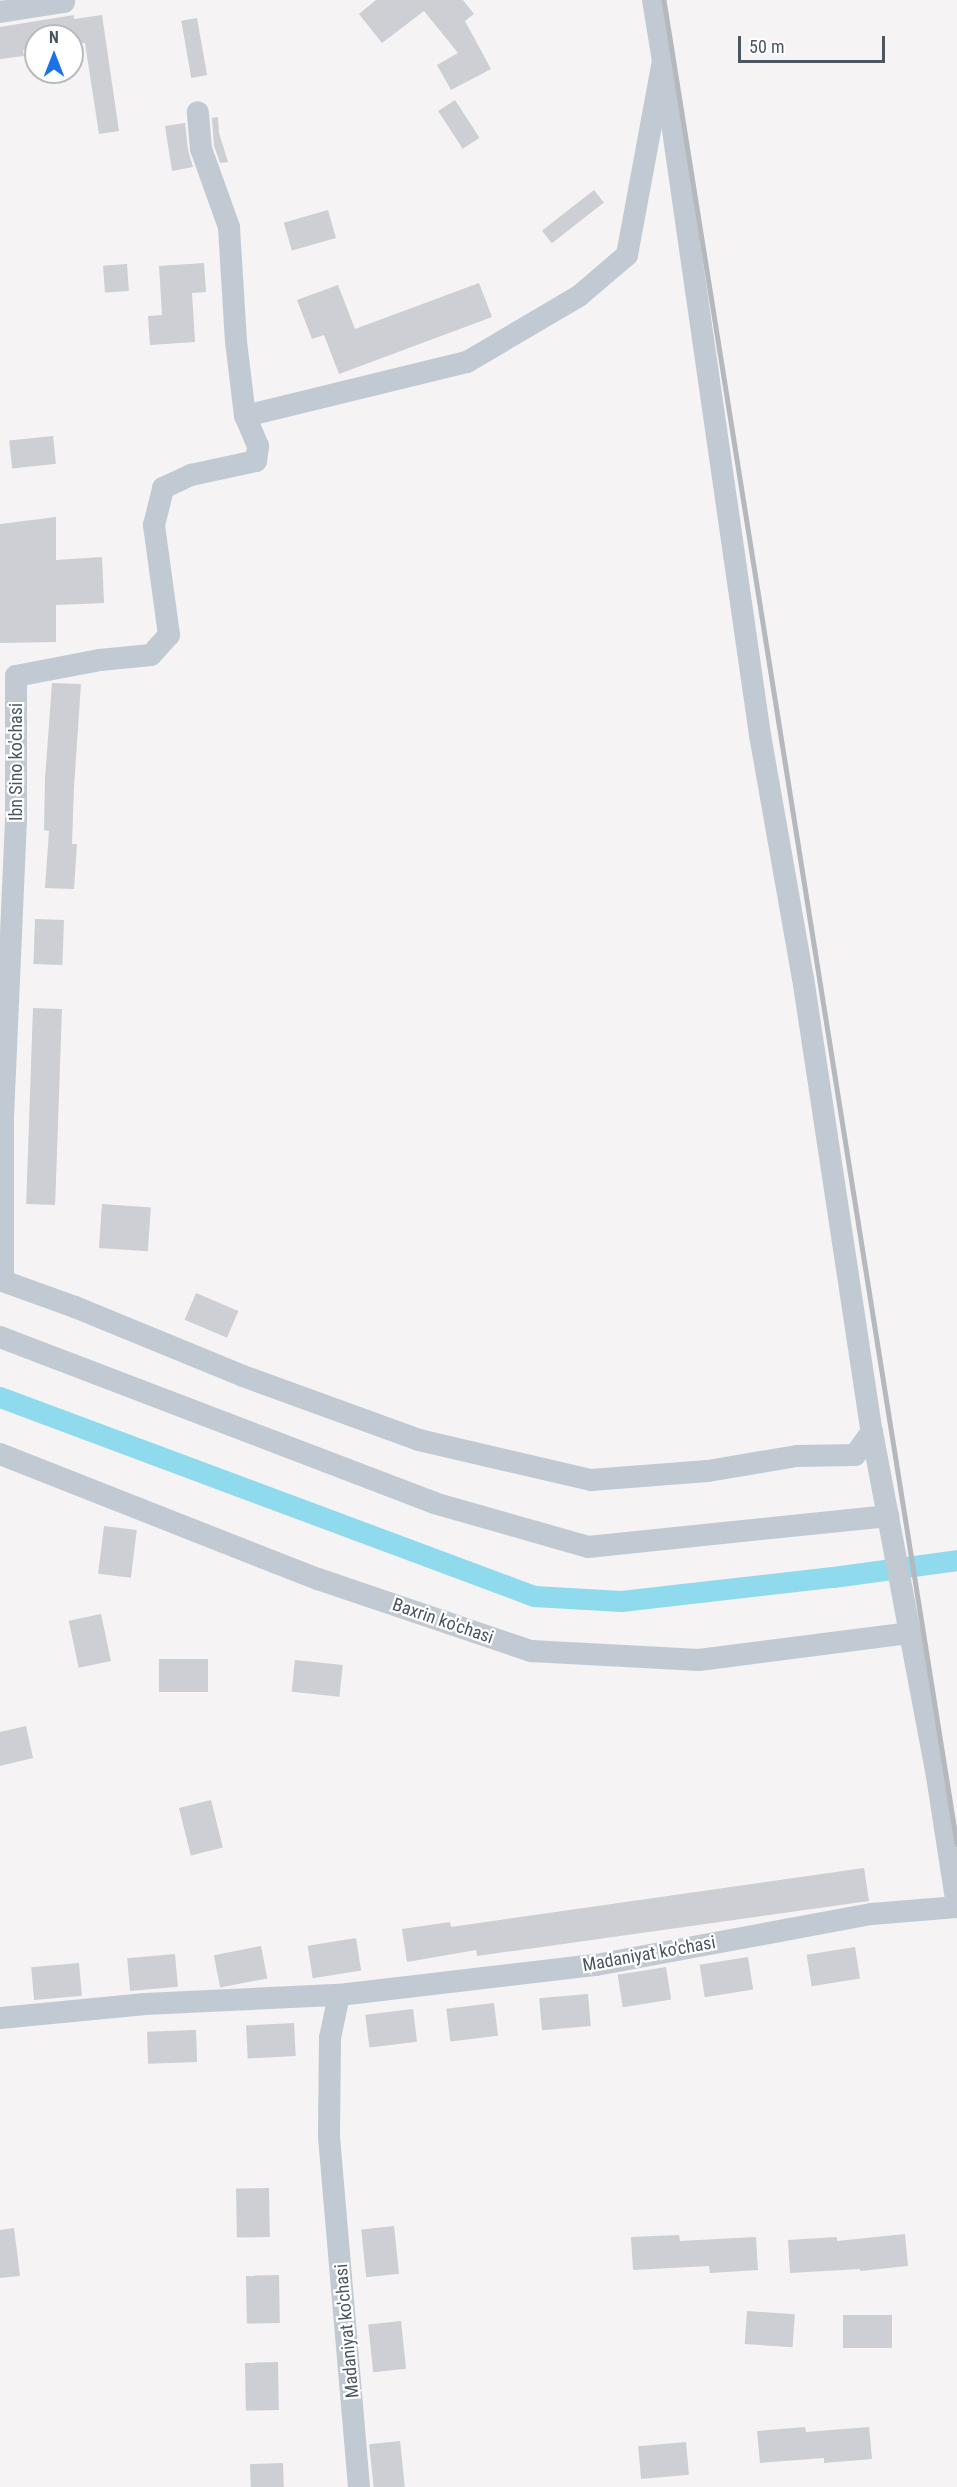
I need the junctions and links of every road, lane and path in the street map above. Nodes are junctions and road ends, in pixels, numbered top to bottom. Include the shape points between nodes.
1 (653, 0) edge
2 (64, 2) dead end
3 (0, 12) edge
4 (663, 61) junction
5 (198, 112) dead end
6 (245, 416) junction
7 (1, 1280) edge
8 (0, 1337) edge
9 (872, 1432) junction
10 (0, 1454) edge
11 (888, 1516) junction
12 (910, 1633) junction
13 (957, 1906) edge
14 (339, 1995) junction
15 (0, 2019) edge
16 (359, 2487) edge

1 - 4 street
2 - 3 street
4 - 6 street via 627,255 587,289 466,362
4 - 9 street via 760,735 803,978
5 - 6 street via 201,149 229,227
6 - 7 street, Ibn Sino ko'chasi via 258,446 256,461 191,475 163,488 154,525 169,634 151,655 16,676 16,820 3,1117
7 - 9 street via 243,1376 419,1440 591,1480 708,1470 797,1456 855,1455
8 - 11 street via 434,1503 588,1546
9 - 11 street
10 - 12 street, Baxrin ko'chasi via 318,1579 531,1651 699,1660
11 - 12 street
12 - 13 street
13 - 14 street, Madaniyat ko'chasi via 872,1914 596,1965
14 - 15 street, Madaniyat ko'chasi via 145,2004
14 - 16 street, Madaniyat ko'chasi via 330,2038 330,2137

